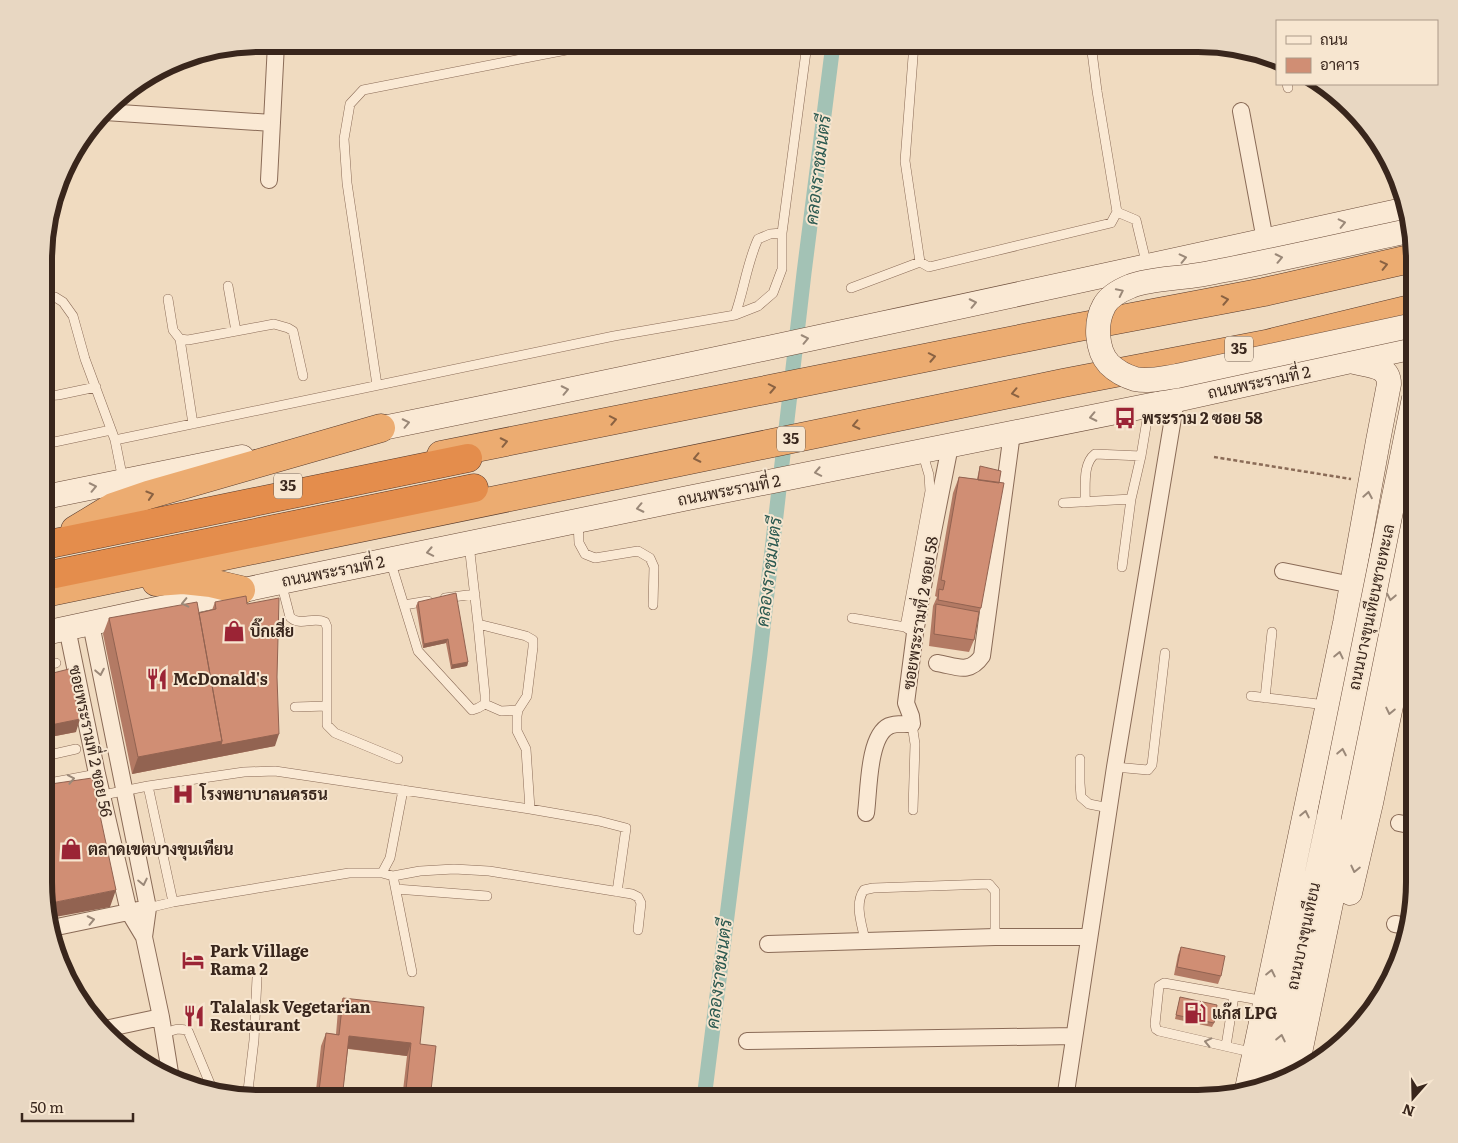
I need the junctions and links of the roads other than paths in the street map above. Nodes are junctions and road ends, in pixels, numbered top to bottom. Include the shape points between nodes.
1 (276, 52) edge
2 (556, 52) edge
3 (805, 52) edge
4 (913, 52) edge
5 (1092, 52) edge
6 (1241, 111) dead end
7 (114, 113) edge
8 (272, 123) junction
9 (269, 180) dead end
10 (1399, 211) edge
11 (1117, 212) junction
12 (1404, 232) edge
13 (782, 233) junction
14 (1265, 240) junction
15 (1406, 260) edge
16 (920, 262) junction
17 (1148, 266) junction
18 (228, 286) dead end
19 (851, 288) dead end
20 (52, 297) edge
21 (168, 299) dead end
22 (1406, 310) edge
23 (735, 315) junction
24 (1406, 327) edge
25 (236, 331) junction
26 (180, 339) junction
27 (1406, 349) edge
28 (1352, 362) junction
29 (303, 376) dead end
30 (377, 386) junction
31 (96, 388) junction
32 (52, 395) edge
33 (1176, 400) junction
34 (1149, 405) junction
35 (193, 424) junction
36 (381, 428) junction
37 (111, 430) junction
38 (1012, 433) junction
39 (115, 440) junction
40 (1378, 441) junction
41 (1406, 442) edge
42 (52, 443) edge
43 (1406, 443) edge
44 (950, 446) junction
45 (922, 451) junction
46 (1141, 456) junction
47 (468, 458) dead end
48 (123, 480) junction
49 (474, 488) dead end
50 (52, 495) edge
51 (1131, 499) junction
52 (1085, 502) junction
53 (1063, 503) dead end
54 (1406, 517) edge
55 (578, 521) junction
56 (75, 530) junction
57 (52, 535) edge
58 (52, 544) edge
59 (468, 544) junction
60 (390, 559) junction
61 (1122, 567) dead end
62 (1283, 571) dead end
63 (52, 575) edge
64 (97, 582) junction
65 (281, 582) junction
66 (1352, 584) junction
67 (241, 590) junction
68 (52, 592) edge
69 (475, 594) junction
70 (404, 605) junction
71 (653, 605) dead end
72 (852, 618) dead end
73 (91, 624) junction
74 (478, 624) junction
75 (910, 630) junction
76 (56, 631) edge
77 (1272, 632) dead end
78 (1165, 653) dead end
79 (56, 663) dead end
80 (936, 663) dead end
81 (52, 664) edge
82 (1406, 671) edge
83 (1251, 696) dead end
84 (1265, 698) junction
85 (485, 704) junction
86 (327, 706) junction
87 (1328, 706) junction
88 (295, 707) dead end
89 (518, 710) junction
90 (912, 724) junction
91 (76, 749) dead end
92 (52, 754) edge
93 (398, 759) dead end
94 (1080, 760) dead end
95 (1115, 767) junction
96 (52, 784) edge
97 (98, 785) junction
98 (148, 786) junction
99 (124, 790) junction
100 (403, 790) junction
101 (1109, 808) junction
102 (530, 809) junction
103 (913, 810) dead end
104 (866, 813) dead end
105 (1338, 819) junction
106 (382, 873) junction
107 (393, 876) junction
108 (396, 889) junction
109 (617, 892) junction
110 (487, 896) dead end
111 (173, 902) junction
112 (148, 908) junction
113 (130, 912) junction
114 (57, 927) edge
115 (638, 930) dead end
116 (144, 937) junction
117 (995, 937) junction
118 (1090, 937) junction
119 (865, 940) junction
120 (768, 944) dead end
121 (412, 972) dead end
122 (257, 978) dead end
123 (1234, 996) junction
124 (1266, 1001) junction
125 (161, 1017) junction
126 (111, 1028) edge
127 (164, 1034) junction
128 (1074, 1036) junction
129 (747, 1041) dead end
130 (1226, 1046) junction
131 (1255, 1053) junction
132 (1314, 1055) edge
133 (1297, 1065) edge
134 (170, 1070) edge
135 (1272, 1077) edge
136 (210, 1084) edge
137 (1248, 1084) edge
138 (248, 1090) edge
139 (1066, 1090) edge

1 - 8 street
2 - 30 lane via 363,90 350,104 344,139 347,183
3 - 13 lane
4 - 16 lane via 905,162
5 - 11 lane
6 - 14 street
7 - 8 street
8 - 9 street
14 -> 10 main road, 35
11 - 16 lane via 1111,223 928,267
11 - 17 lane via 1136,220
24 -> 12 main road, bridge via 1152,380 1122,374 1108,363 1098,335 1104,306 1112,296 1132,286
13 - 23 lane via 758,239 750,256
13 - 23 lane via 782,269 773,292 758,306
17 -> 14 main road, 35
56 -> 15 highway, 35 via 1264,292
16 - 19 lane
36 -> 17 main road, 35
18 - 25 lane
20 - 31 lane via 63,302 73,316
21 - 26 lane via 173,330
22 -> 64 highway, 35 via 1266,344
23 - 30 lane via 614,336
25 - 26 lane
25 - 29 lane via 274,324 293,331
26 - 35 lane
27 - 28 main road, ถนนพระรามที่ 2 / 35
28 - 33 main road, ถนนพระรามที่ 2 / 35
28 - 40 main road via 1380,368 1389,377
30 - 35 lane
31 - 32 lane
31 - 37 lane
33 - 34 main road, ถนนพระรามที่ 2 / 35
33 - 95 street
34 -> 38 main road, ถนนพระรามที่ 2 / 35
34 - 46 lane
35 - 39 lane
36 - 48 main road, 35
56 -> 36 highway via 113,507 130,501
37 - 39 lane
37 - 42 lane
38 - 44 main road, ถนนพระรามที่ 2 / 35
38 - 80 street via 982,656 968,668
39 - 48 lane
40 - 43 main road
66 -> 40 main road
105 -> 41 main road, ถนนบางขุนเทียนชายทะเล, bridge
44 - 45 main road, ถนนพระรามที่ 2 / 35
44 - 75 street, ซอยพระรามที่ 2 ซอย 58
45 -> 55 main road, ถนนพระรามที่ 2 / 35
45 - 75 lane via 930,490
46 - 51 lane
46 - 52 lane via 1095,454 1090,458
47 - 58 highway
50 -> 48 main road, 35
49 - 63 highway
51 - 52 lane
51 - 61 lane
52 - 53 lane
54 -> 105 main road, ถนนบางขุนเทียนชายทะเล
55 - 59 main road, ถนนพระรามที่ 2 / 35
55 - 71 lane via 580,543 585,554 595,558 638,551 650,558 654,567
56 - 57 highway, 35
59 -> 60 main road, ถนนพระรามที่ 2 / 35
59 - 69 lane
60 - 65 main road, ถนนพระรามที่ 2 / 35
60 - 70 lane
62 - 66 street
64 - 67 highway via 183,580
64 - 68 highway, 35
65 - 67 main road, ถนนพระรามที่ 2 / 35
65 - 86 lane via 290,617 294,621 320,619 327,627
87 -> 66 main road
67 -> 73 main road, ถนนพระรามที่ 2 / 35
69 - 70 lane
69 - 74 lane
70 - 85 lane via 418,651 472,710
72 - 75 lane
73 - 76 main road, ถนนพระรามที่ 2 / 35
73 -> 99 street, ซอยพระรามที่ 2 ซอย 56
74 - 85 lane
74 - 89 lane via 533,640 527,696
75 - 90 street, ซอยพระรามที่ 2 ซอย 58 via 906,703
76 - 97 street, ซอยพระรามที่ 2 ซอย 56
77 - 84 lane
78 - 95 lane via 1152,765 1148,770
79 - 81 lane
82 -> 132 main road via 1371,803
83 - 84 lane
84 - 87 lane
85 - 89 lane via 501,711
86 - 88 lane
86 - 93 lane via 327,725 335,733
124 -> 87 main road
89 - 102 lane via 517,731 526,749
90 - 103 lane, ซอยพระรามที่ 2 ซอย 58 via 915,744
90 - 104 street via 890,725 877,737
91 - 92 lane
94 - 101 lane via 1081,797 1089,804
95 - 101 street
96 -> 97 lane
97 - 99 lane
97 - 113 street, ซอยพระรามที่ 2 ซอย 56
98 - 99 lane
98 - 100 lane via 244,772 275,771
98 - 111 lane
99 -> 112 street, ซอยพระรามที่ 2 ซอย 56
100 - 102 lane
100 - 106 lane via 390,858
101 - 118 street
102 - 109 lane via 626,828
105 - 133 main road, ถนนบางขุนเทียน
135 -> 105 main road, ถนนบางขุนเทียน
106 - 107 lane
106 - 111 lane via 349,873
107 - 108 lane
107 - 109 lane via 454,869 489,871
108 - 110 lane
108 - 121 lane
109 - 115 lane via 638,897
111 - 112 lane
112 - 113 street
112 - 116 street, ซอยพระรามที่ 2 ซอย 56
114 -> 113 street
113 - 116 street, ซอยพระรามที่ 2 ซอย 56
116 - 125 street, ซอยพระรามที่ 2 ซอย 56
117 - 118 street
117 - 119 street
117 - 119 lane via 995,891 989,884 864,890 859,915
118 - 128 street
119 - 120 street
122 - 138 lane
123 - 124 lane
123 - 130 lane
130 -> 123 lane via 1159,1032 1155,1024 1159,986 1164,983
124 - 131 main road
125 - 126 street
125 - 127 street, ซอยพระรามที่ 2 ซอย 56
127 - 134 street, ซอยพระรามที่ 2 ซอย 56
127 - 136 lane via 177,1028 188,1031
128 - 129 street
128 - 139 street
130 - 131 lane
131 - 137 main road

